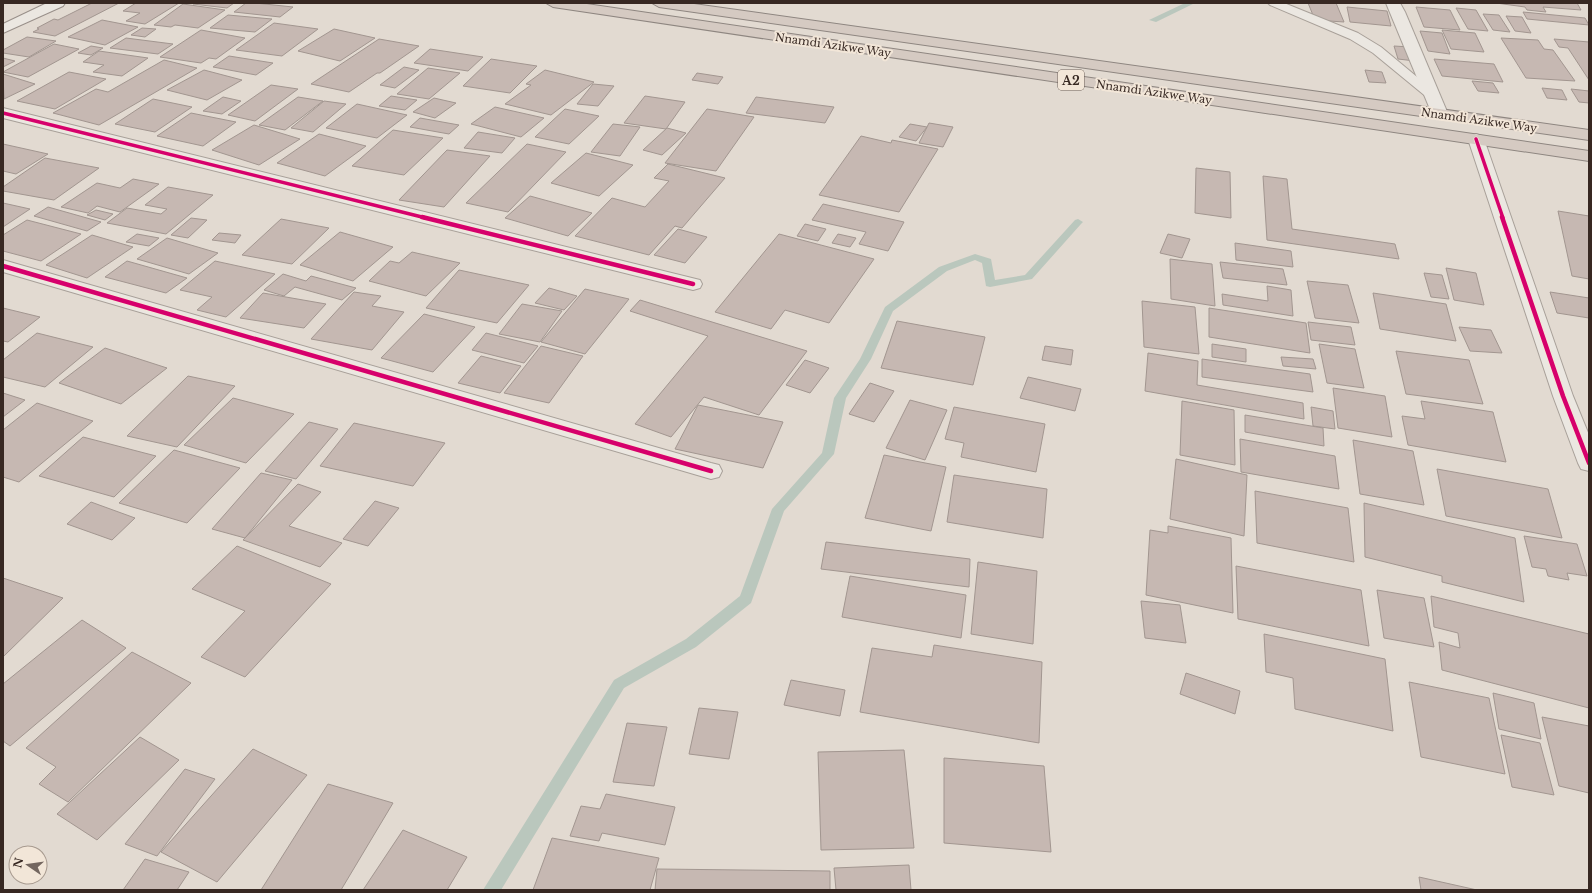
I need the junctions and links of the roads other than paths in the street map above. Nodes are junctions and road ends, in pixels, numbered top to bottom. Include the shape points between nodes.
1 (58, 3) edge
2 (553, 3) edge
3 (656, 3) edge
4 (1274, 3) edge
5 (1393, 3) edge
6 (3, 29) edge
7 (1434, 96) junction
8 (3, 113) edge
9 (1440, 114) junction
10 (1589, 135) edge
11 (1476, 139) junction
12 (1589, 156) edge
13 (3, 266) edge
14 (693, 284) dead end
15 (1589, 463) edge
16 (711, 471) dead end

1 - 6 street
2 - 11 highway, Nnamdi Azikwe Way / A2
3 - 9 highway, Nnamdi Azikwe Way / A2
4 - 7 lane via 1354,36 1377,50
5 - 7 street
7 - 9 street
8 - 14 street
9 - 10 highway, Nnamdi Azikwe Way / A2
11 - 12 highway, Nnamdi Azikwe Way / A2
11 - 15 street via 1563,396
13 - 16 street

